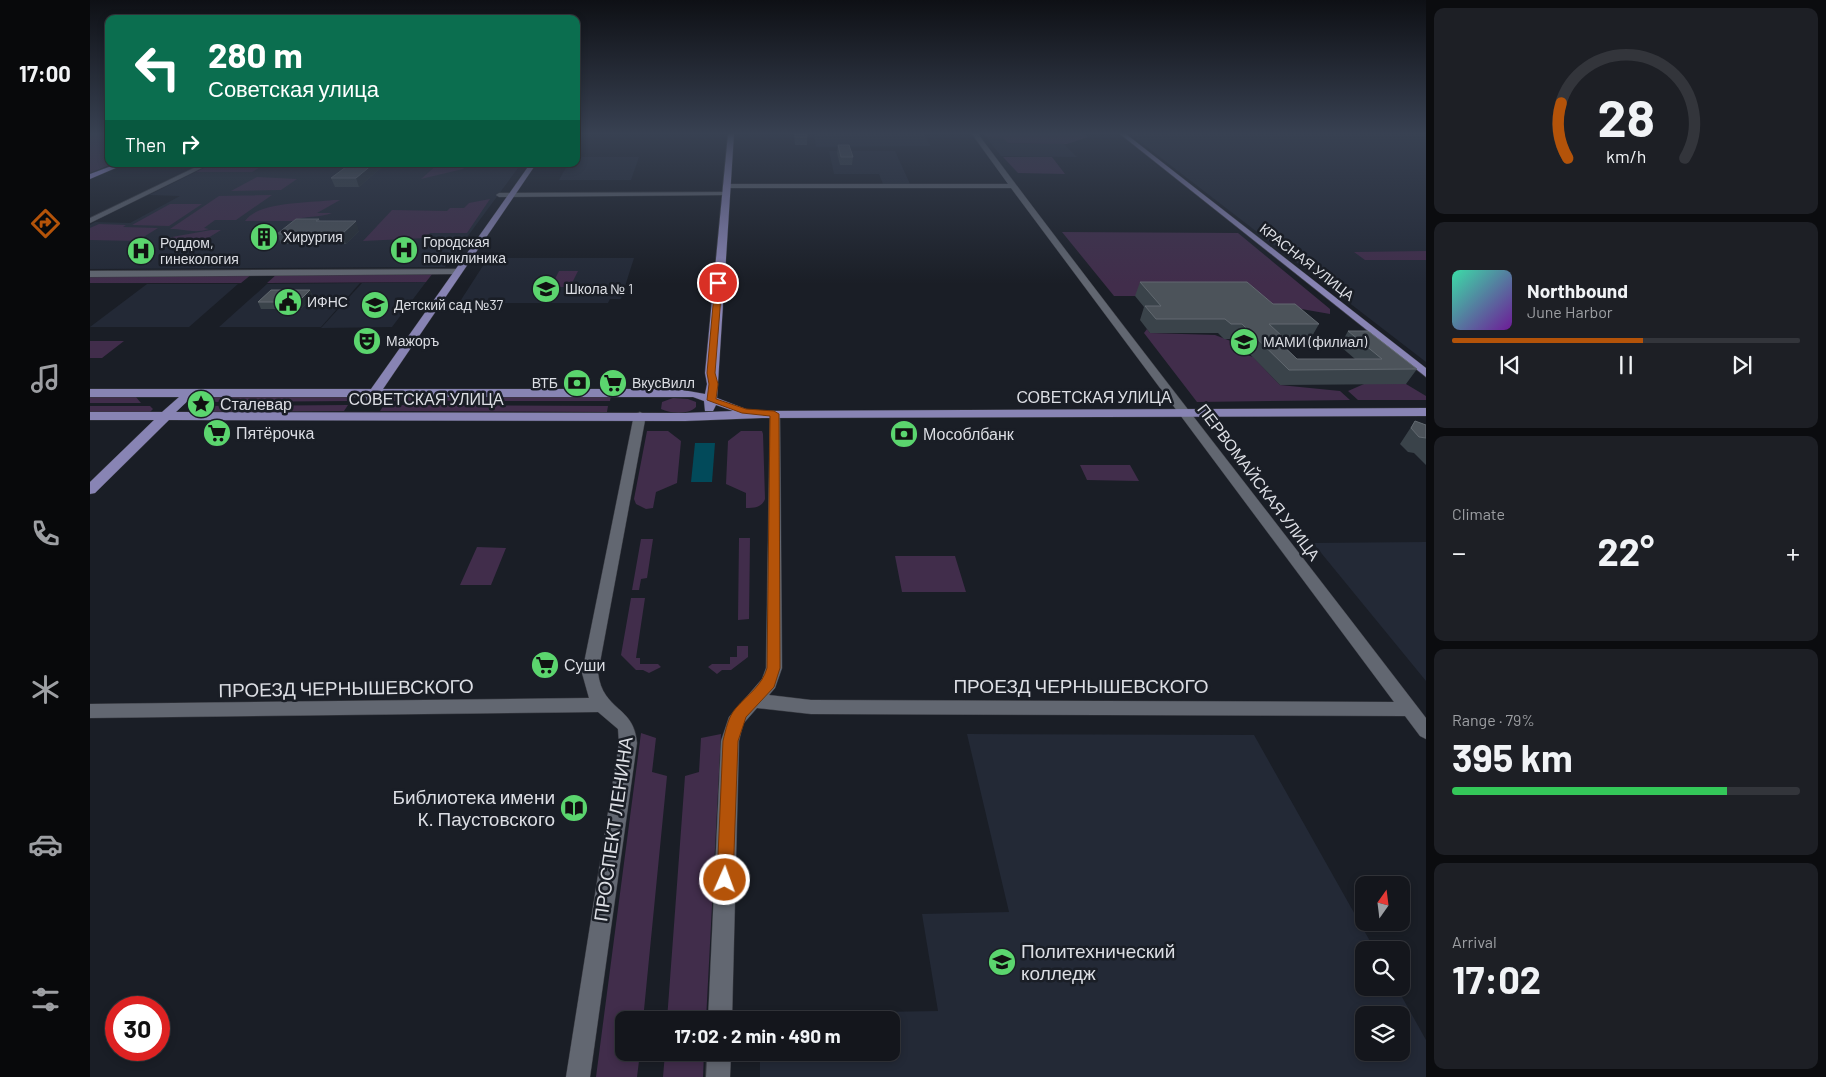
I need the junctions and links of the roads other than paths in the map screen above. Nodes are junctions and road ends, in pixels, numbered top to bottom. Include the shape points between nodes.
1 (165, 184) edge
2 (519, 184) edge
3 (726, 184) edge
4 (1186, 184) edge
5 (1015, 186) joint
6 (726, 190) junction
7 (499, 194) dead end
8 (512, 194) junction
9 (90, 221) edge
10 (458, 272) junction
11 (90, 274) edge
12 (711, 373) junction
13 (1426, 374) edge
14 (90, 393) edge
15 (189, 393) junction
16 (374, 393) junction
17 (677, 393) junction
18 (656, 400) junction
19 (712, 400) junction
20 (1426, 412) edge
21 (768, 414) junction
22 (1186, 414) junction
23 (359, 415) junction
24 (640, 415) junction
25 (90, 416) edge
26 (166, 416) junction
27 (660, 416) junction
28 (685, 417) junction
29 (90, 490) edge
30 (753, 700) junction
31 (602, 705) junction
32 (1409, 709) junction
33 (90, 711) edge
34 (1426, 731) edge
35 (720, 1011) edge
36 (719, 1061) edge
37 (578, 1077) edge
38 (718, 1077) edge

1 - 9 street
2 - 8 main road
3 - 6 main road
4 - 13 main road, КРАСНАЯ УЛИЦА
5 - 6 street
5 - 22 street, ПЕРВОМАЙСКАЯ УЛИЦА
6 - 8 street
6 - 12 main road
7 - 8 street
8 - 10 main road
10 - 11 street
10 - 16 main road
12 - 17 main road via 695,388
12 - 19 main road
14 - 15 main road, СОВЕТСКАЯ УЛИЦА
15 - 16 main road, СОВЕТСКАЯ УЛИЦА
15 - 26 main road
16 - 17 main road, СОВЕТСКАЯ УЛИЦА
16 - 23 main road
17 - 18 main road
17 - 19 main road, СОВЕТСКАЯ УЛИЦА via 695,394
18 - 24 main road
18 - 27 main road via 652,406
19 - 21 main road, СОВЕТСКАЯ УЛИЦА via 737,410
19 - 28 main road via 707,410
20 - 22 main road, СОВЕТСКАЯ УЛИЦА
21 - 22 main road, СОВЕТСКАЯ УЛИЦА
21 - 28 main road, СОВЕТСКАЯ УЛИЦА
21 - 30 street via 774,668 769,683
22 - 32 street, ПЕРВОМАЙСКАЯ УЛИЦА
23 - 24 main road, СОВЕТСКАЯ УЛИЦА
23 - 26 main road, СОВЕТСКАЯ УЛИЦА
24 - 27 main road, СОВЕТСКАЯ УЛИЦА
24 - 31 street, ПРОСПЕКТ ЛЕНИНА via 590,673 591,686
25 - 26 main road, СОВЕТСКАЯ УЛИЦА
26 - 29 main road
27 - 28 main road, СОВЕТСКАЯ УЛИЦА
30 - 32 street, ПРОЕЗД ЧЕРНЫШЕВСКОГО via 811,707
30 - 35 street via 735,722 730,741
31 - 33 street, ПРОЕЗД ЧЕРНЫШЕВСКОГО
31 - 37 street, ПРОСПЕКТ ЛЕНИНА via 622,720 628,730 628,743
32 - 34 street, ПЕРВОМАЙСКАЯ УЛИЦА
36 - 38 street

